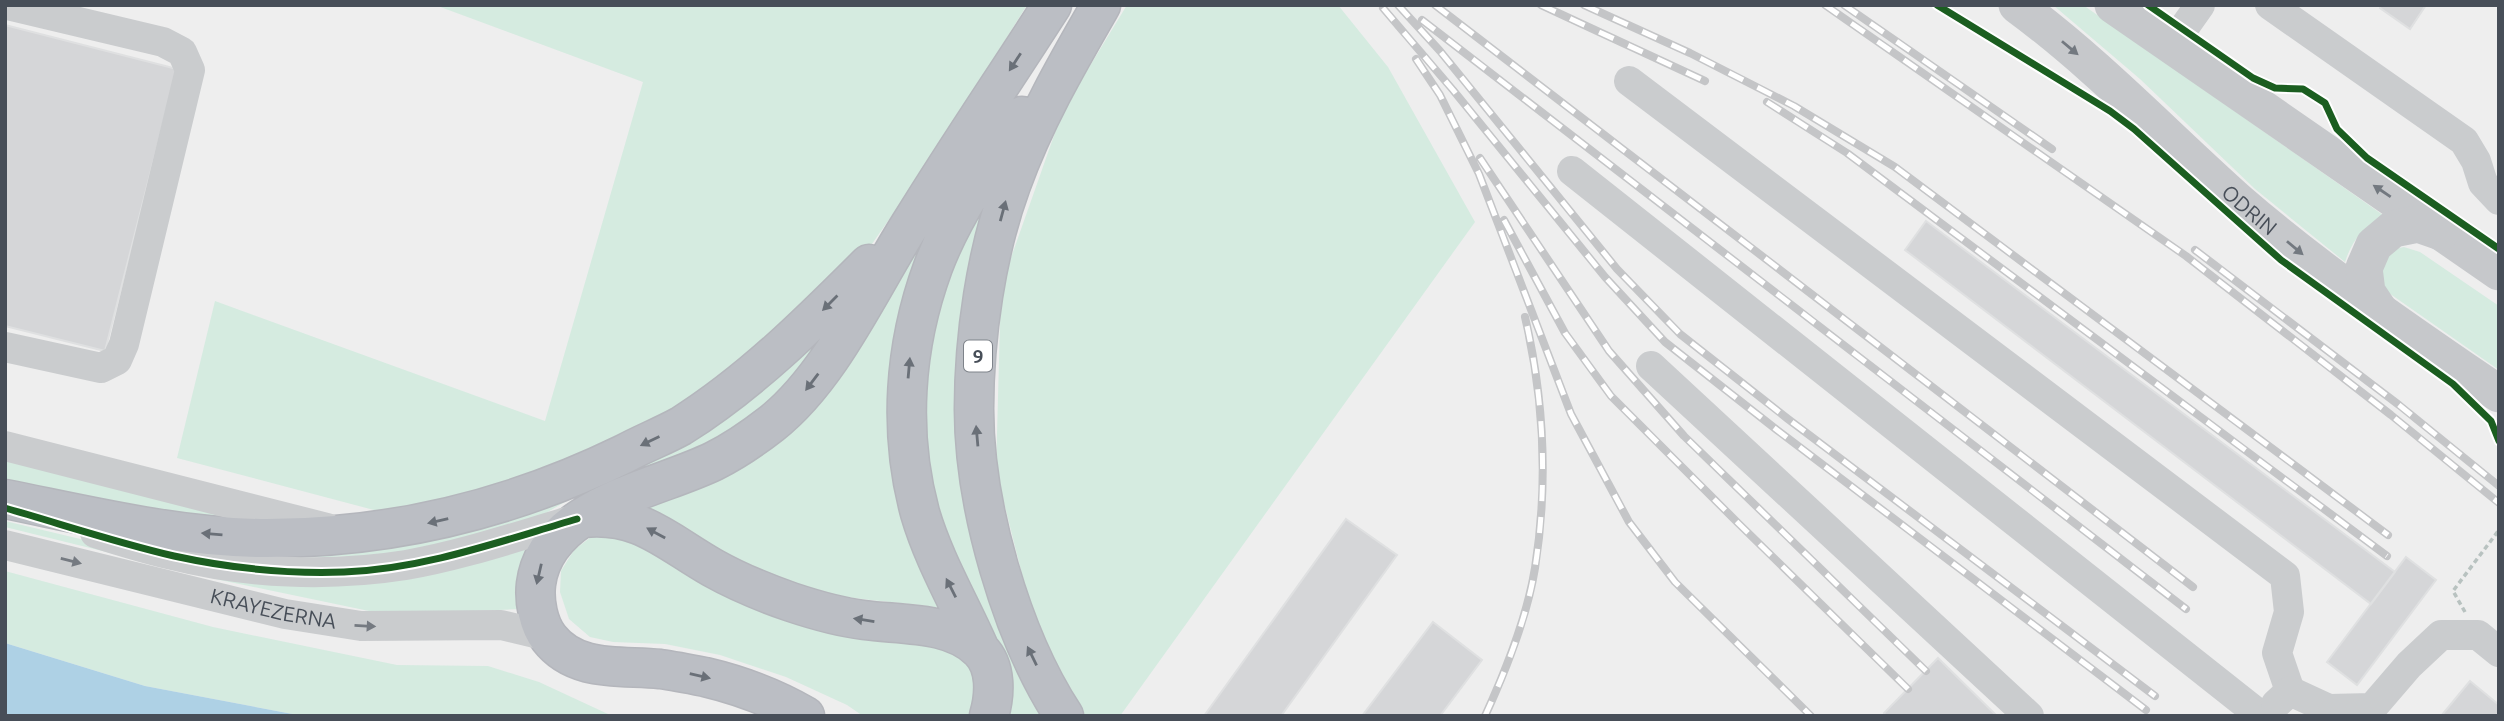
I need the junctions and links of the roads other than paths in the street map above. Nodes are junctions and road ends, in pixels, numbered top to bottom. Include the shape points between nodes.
1 (7, 5) edge
2 (1052, 5) edge
3 (1100, 5) edge
4 (2017, 5) edge
5 (2113, 5) edge
6 (2270, 5) edge
7 (2191, 9) edge
8 (2171, 46) junction
9 (1629, 80) dead end
10 (1572, 171) dead end
11 (2499, 200) edge
12 (912, 220) junction
13 (2442, 232) junction
14 (2499, 272) edge
15 (2381, 313) junction
16 (5, 347) edge
17 (1651, 366) dead end
18 (2499, 394) edge
19 (5, 446) edge
20 (5, 499) edge
21 (5, 508) edge
22 (577, 519) junction
23 (352, 534) junction
24 (5, 545) edge
25 (547, 636) junction
26 (2488, 643) edge
27 (979, 650) junction
28 (2290, 691) junction
29 (990, 714) edge
30 (805, 716) edge
31 (1064, 716) edge
32 (2029, 716) edge
33 (2262, 716) edge

1 - 16 street via 163,42 182,52 190,70 117,360 102,368
2 -> 12 highway
27 -> 3 highway via 937,561 920,513 910,464 906,413 915,326 934,265 956,220 992,159
31 -> 3 highway, 9 via 1029,650 1007,592 979,472 974,410 984,290 1010,187 1042,108
4 -> 15 main road, ODRIN via 2112,82 2280,236
5 - 8 main road
6 - 11 street via 2464,142 2483,183
7 - 8 street
13 -> 8 main road
9 - 28 street via 2285,576 2289,612 2277,653
10 - 33 street
12 -> 22 highway via 835,349 796,403 743,445 713,462
12 -> 23 highway via 811,323 751,375 680,426 516,500 432,522
13 - 14 main road
13 - 15 main road via 2418,224 2393,229 2374,245 2364,268 2367,292
15 - 18 main road, ODRIN
17 - 32 street
19 - 23 street
23 -> 20 highway via 260,538 158,530
21 - 22 street via 184,558 229,566 345,572 446,557
22 -> 25 highway via 556,538 540,565 536,594
27 -> 22 highway via 941,630 861,620 767,593 626,520
24 -> 25 street, KRAYEZERNA via 318,620 361,626 501,625
25 -> 30 highway via 569,656 585,663 709,678 762,695
26 - 28 street via 2441,635 2372,708 2329,709
27 - 29 highway via 992,674
28 - 33 street

